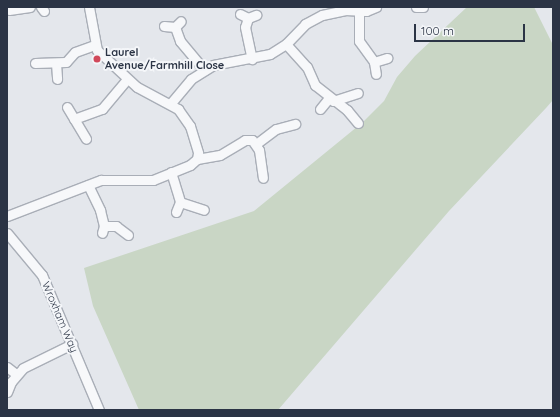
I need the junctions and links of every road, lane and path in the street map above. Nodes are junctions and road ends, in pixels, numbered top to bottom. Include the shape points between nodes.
1 (30, 7) edge
2 (89, 7) edge
3 (376, 7) edge
4 (416, 7) edge
5 (423, 7) edge
6 (9, 10) dead end
7 (359, 12) junction
8 (248, 15) dead end
9 (164, 26) dead end
10 (286, 44) junction
11 (94, 45) junction
12 (387, 58) dead end
13 (252, 59) junction
14 (374, 62) junction
15 (35, 63) dead end
16 (56, 63) junction
17 (204, 70) junction
18 (376, 74) dead end
19 (57, 79) dead end
20 (127, 79) junction
21 (358, 93) dead end
22 (331, 99) junction
23 (170, 103) junction
24 (67, 106) dead end
25 (320, 109) dead end
26 (74, 119) junction
27 (358, 123) dead end
28 (295, 124) dead end
29 (86, 139) dead end
30 (256, 144) junction
31 (197, 159) junction
32 (172, 172) junction
33 (263, 178) dead end
34 (88, 185) junction
35 (180, 202) junction
36 (204, 210) dead end
37 (176, 212) dead end
38 (7, 216) edge
39 (7, 234) edge
40 (128, 235) dead end
41 (72, 344) junction
42 (7, 367) edge
43 (16, 374) junction
44 (7, 392) edge
45 (99, 410) edge

1 - 6 street
2 - 11 street
3 - 7 street
4 - 5 street
7 - 10 street via 334,12 313,19
7 - 14 street via 359,41
8 - 13 street via 245,28
9 - 17 street via 178,24 180,42
10 - 13 street via 270,54
10 - 22 street via 306,67 315,85
11 - 16 street via 75,52 66,62
11 - 20 street via 102,58
12 - 14 street
13 - 17 street via 227,61
14 - 18 street
15 - 16 street
16 - 19 street
17 - 23 street via 191,79
20 - 23 street via 137,87
20 - 26 street via 102,109
21 - 22 street
22 - 25 street
22 - 27 street via 347,110
23 - 31 street via 190,126 198,153
24 - 26 street
26 - 29 street
28 - 30 street via 276,129
30 - 31 street via 250,139 245,140 220,155
30 - 33 street
31 - 32 street
32 - 34 street via 153,180 109,179
32 - 35 street
34 - 38 street
34 - 40 street via 100,210 103,230 116,226
35 - 36 street
35 - 37 street
39 - 41 street, Wroxham Way via 42,275
41 - 43 street via 29,364
41 - 45 street, Wroxham Way
42 - 43 street
43 - 44 street

